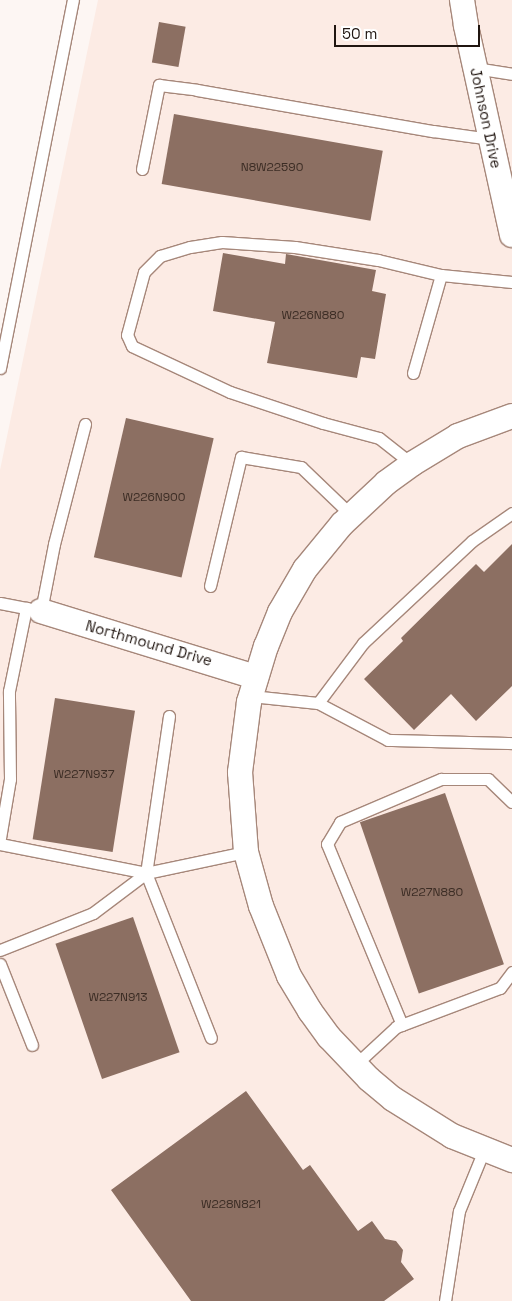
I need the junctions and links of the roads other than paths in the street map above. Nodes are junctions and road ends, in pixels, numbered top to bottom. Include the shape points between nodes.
1 (74, 0) edge
2 (462, 0) edge
3 (475, 68) junction
4 (512, 74) edge
5 (490, 139) junction
6 (142, 169) dead end
7 (512, 235) edge
8 (440, 275) junction
9 (512, 282) edge
10 (0, 368) edge
11 (413, 373) dead end
12 (512, 416) edge
13 (84, 424) dead end
14 (412, 464) junction
15 (512, 513) edge
16 (352, 515) junction
17 (210, 586) dead end
18 (0, 603) edge
19 (33, 609) junction
20 (254, 686) junction
21 (318, 703) junction
22 (169, 716) dead end
23 (512, 743) edge
24 (512, 802) edge
25 (0, 838) edge
26 (0, 844) edge
27 (246, 852) junction
28 (146, 873) junction
29 (0, 950) edge
30 (0, 964) edge
31 (512, 972) edge
32 (402, 1025) junction
33 (211, 1038) dead end
34 (32, 1045) dead end
35 (355, 1065) junction
36 (484, 1150) junction
37 (512, 1160) edge
38 (445, 1301) edge

1 - 10 lane
2 - 3 street, Johnson Drive
3 - 4 lane
3 - 5 street, Johnson Drive
5 - 6 lane via 159,86
5 - 7 street, Johnson Drive
8 - 9 lane
8 - 11 lane
8 - 14 lane via 378,260 295,247 222,242 190,246 160,256 144,272 127,335 132,346 230,392 379,438
12 - 14 street via 458,436
13 - 19 lane via 54,544
14 - 16 street
15 - 21 lane via 472,541 362,643
16 - 17 lane via 301,468 241,457
16 - 20 street via 291,590 266,646
18 - 19 lane
19 - 20 street, Northmound Drive
19 - 25 lane via 9,691 10,779
20 - 21 lane
20 - 27 street via 240,772
21 - 23 lane via 388,740
22 - 28 lane
24 - 32 lane via 488,779 441,779 340,822 327,844
26 - 28 lane
27 - 28 lane
27 - 35 street via 261,906 288,976 329,1037
28 - 29 lane via 93,912
28 - 33 lane
30 - 34 lane
31 - 32 lane via 500,988
32 - 35 lane
35 - 36 street via 419,1117
36 - 37 street
36 - 38 lane via 460,1211

